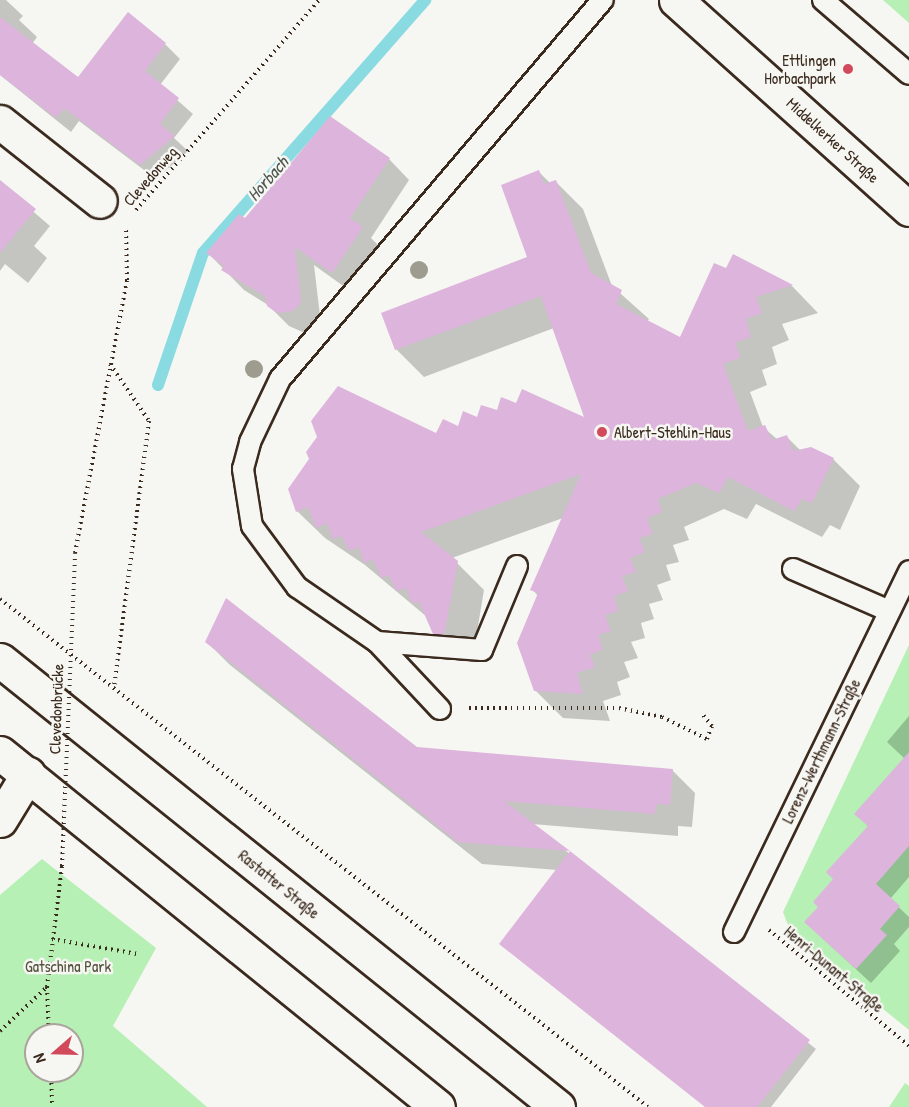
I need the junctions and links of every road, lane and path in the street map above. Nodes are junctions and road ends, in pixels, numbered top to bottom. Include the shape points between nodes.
1 (318, 0) edge
2 (603, 0) edge
3 (676, 0) edge
4 (824, 0) edge
5 (909, 74) edge
6 (0, 122) edge
7 (100, 201) dead end
8 (909, 209) edge
9 (133, 214) dead end
10 (125, 223) dead end
11 (110, 364) junction
12 (75, 553) joint
13 (517, 566) dead end
14 (793, 569) dead end
15 (909, 571) edge
16 (0, 599) edge
17 (889, 611) junction
18 (377, 642) junction
19 (0, 660) edge
20 (114, 687) junction
21 (440, 709) joint
22 (703, 715) dead end
23 (0, 753) edge
24 (28, 774) junction
25 (0, 820) edge
26 (744, 910) junction
27 (734, 932) dead end
28 (52, 939) junction
29 (138, 954) dead end
30 (47, 987) junction
31 (48, 1023) edge
32 (0, 1031) edge
33 (909, 1046) edge
34 (51, 1083) edge
35 (52, 1107) edge
36 (438, 1107) edge
37 (558, 1107) edge
38 (648, 1107) edge

1 - 9 path, Clevedonweg
2 - 18 lane via 280,379 250,442 243,469 252,526 297,587
3 - 8 street, Middelkerker Straße
4 - 5 lane
6 - 7 street
10 - 11 path, Clevedonweg via 127,279
11 - 12 path, Clevedonweg
11 - 20 path via 149,421
12 - 28 path, Clevedonbrücke, bridge via 62,866
13 - 18 lane via 482,650
14 - 17 lane
15 - 17 lane, Lorenz-Werthmann-Straße
16 - 20 path
17 - 26 lane, Lorenz-Werthmann-Straße
18 - 21 lane
19 - 37 street, Rastatter Straße
20 - 38 path
21 - 22 path via 619,708 662,717 707,739 712,726
23 - 24 street
24 - 25 street
24 - 36 street
26 - 27 lane, Lorenz-Werthmann-Straße
26 - 33 path, Henri-Dunant-Straße
28 - 29 path
28 - 30 path
30 - 31 path
30 - 32 path
34 - 35 path

